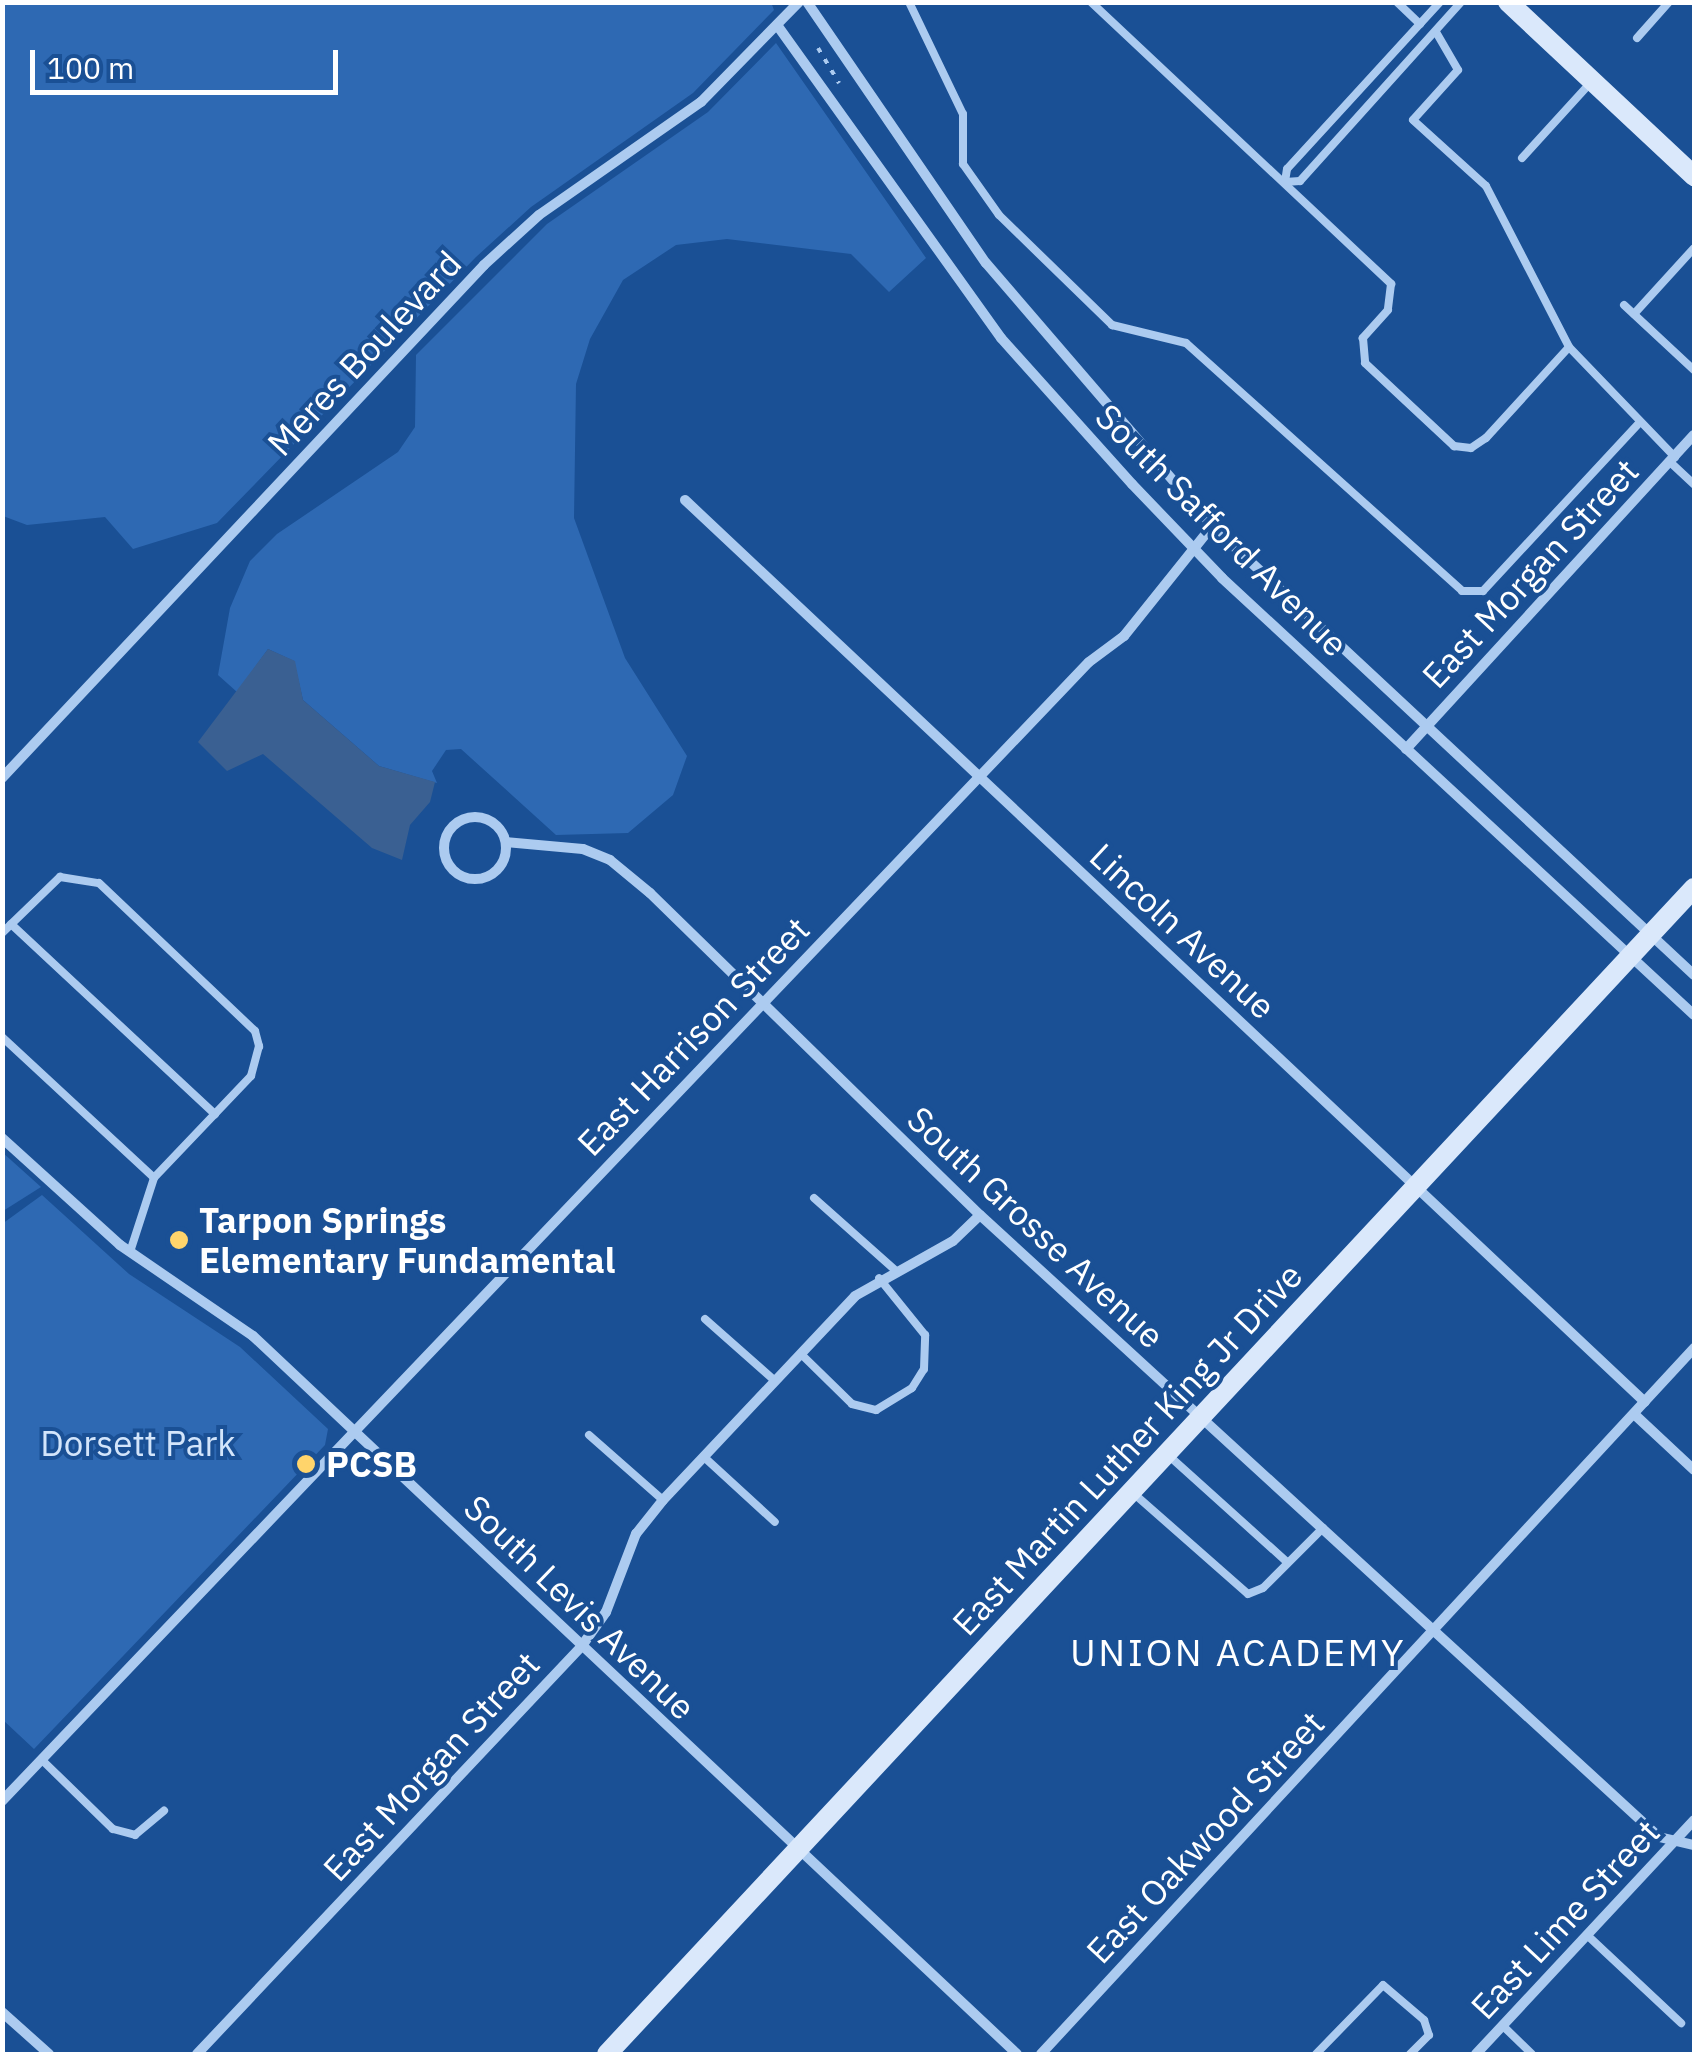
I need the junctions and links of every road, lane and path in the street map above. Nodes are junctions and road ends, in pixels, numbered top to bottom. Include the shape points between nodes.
1 (799, 2) edge
2 (807, 2) edge
3 (909, 2) edge
4 (1090, 2) edge
5 (1397, 2) edge
6 (1440, 2) edge
7 (1460, 2) edge
8 (1508, 2) edge
9 (1668, 2) edge
10 (1420, 24) junction
11 (777, 25) junction
12 (1436, 32) junction
13 (1636, 38) dead end
14 (1592, 81) junction
15 (1522, 158) dead end
16 (1694, 176) edge
17 (1285, 182) junction
18 (1694, 248) edge
19 (1624, 305) dead end
20 (1634, 314) junction
21 (1569, 347) junction
22 (1694, 370) edge
23 (1639, 423) junction
24 (1694, 435) edge
25 (1672, 459) junction
26 (1694, 484) edge
27 (685, 500) dead end
28 (1212, 526) junction
29 (1193, 546) junction
30 (1427, 726) junction
31 (1406, 749) junction
32 (2, 778) edge
33 (981, 778) junction
34 (506, 842) junction
35 (1694, 888) edge
36 (11, 924) junction
37 (2, 933) edge
38 (1651, 934) junction
39 (1631, 955) junction
40 (1694, 975) edge
41 (760, 1004) junction
42 (1694, 1015) edge
43 (2, 1037) edge
44 (215, 1114) junction
45 (5, 1144) edge
46 (154, 1178) junction
47 (1415, 1188) junction
48 (814, 1198) dead end
49 (980, 1215) junction
50 (130, 1252) junction
51 (896, 1270) junction
52 (879, 1278) junction
53 (705, 1318) dead end
54 (1694, 1348) edge
55 (801, 1354) junction
56 (775, 1381) junction
57 (1645, 1402) junction
58 (1634, 1414) junction
59 (1201, 1418) junction
60 (355, 1431) junction
61 (589, 1435) dead end
62 (1167, 1454) junction
63 (704, 1457) junction
64 (1694, 1470) edge
65 (1132, 1491) junction
66 (663, 1500) junction
67 (775, 1522) dead end
68 (1322, 1528) junction
69 (1286, 1562) junction
70 (1434, 1630) junction
71 (581, 1647) junction
72 (42, 1760) junction
73 (2, 1800) edge
74 (164, 1810) dead end
75 (1694, 1820) edge
76 (1676, 1840) junction
77 (1694, 1845) edge
78 (797, 1849) junction
79 (1587, 1935) junction
80 (2, 2012) edge
81 (1680, 2022) dead end
82 (1502, 2026) junction
83 (49, 2054) edge
84 (197, 2054) edge
85 (607, 2054) edge
86 (1017, 2054) edge
87 (1041, 2054) edge
88 (1316, 2054) edge
89 (1410, 2054) edge
90 (1476, 2054) edge
91 (1532, 2054) edge

1 - 11 street, Meres Boulevard
2 - 28 street, South Safford Avenue via 986,263
3 - 23 lane via 963,114 963,164 999,215 1112,325 1186,343 1462,591 1483,591
4 - 17 lane
5 - 10 lane
6 - 10 lane
7 - 12 lane
8 - 14 street
9 - 13 lane
10 - 17 lane via 1287,170
11 - 29 street, South Safford Avenue via 1000,338
11 - 32 street, Meres Boulevard via 700,102 540,215 484,265
12 - 17 lane via 1300,181
12 - 21 lane via 1458,70 1413,120 1486,186
14 - 15 lane
14 - 16 street
17 - 21 lane via 1391,284 1388,310 1363,338 1365,364 1454,446 1471,448 1486,438
18 - 20 lane
19 - 20 lane
20 - 22 lane
21 - 23 lane
23 - 25 lane
24 - 25 street, East Morgan Street
25 - 26 lane
25 - 30 street, East Morgan Street
27 - 33 street, Lincoln Avenue
28 - 29 street, East Harrison Street
28 - 30 street, South Safford Avenue
29 - 31 street, South Safford Avenue
29 - 33 street, East Harrison Street via 1124,636 1089,662
30 - 31 street, East Morgan Street
30 - 38 street, South Safford Avenue
31 - 39 street, South Safford Avenue
33 - 41 street, East Harrison Street
33 - 47 street, Lincoln Avenue
34 - 34 street, South Grosse Avenue via 488,819 469,817 452,826 444,854 456,872 476,879 502,862
34 - 41 street, South Grosse Avenue via 583,849 610,860
35 - 38 street, East Martin Luther King Jr Drive
36 - 37 lane
36 - 44 lane
36 - 44 lane via 60,877 99,884 232,1005 255,1032 257,1062
38 - 39 street, East Martin Luther King Jr Drive
38 - 40 street, South Safford Avenue
39 - 42 street, South Safford Avenue
39 - 47 street, East Martin Luther King Jr Drive
41 - 49 street, South Grosse Avenue
41 - 60 street, East Harrison Street
43 - 46 lane
44 - 46 lane
45 - 50 street, South Levis Avenue
46 - 50 lane
47 - 57 street, Lincoln Avenue
47 - 59 street, East Martin Luther King Jr Drive
48 - 51 lane
49 - 51 street, East Morgan Street via 953,1241
49 - 59 street, South Grosse Avenue
50 - 60 street, South Levis Avenue via 253,1336
51 - 52 street, East Morgan Street
52 - 55 street, East Morgan Street
52 - 55 lane via 925,1335 924,1370 912,1388 876,1410 852,1404
53 - 56 lane
54 - 57 street, East Oakwood Street
55 - 56 street, East Morgan Street
56 - 63 street, East Morgan Street
57 - 58 street, East Oakwood Street
58 - 64 street
58 - 70 street, East Oakwood Street
59 - 62 street, East Martin Luther King Jr Drive
59 - 68 street, South Grosse Avenue
60 - 71 street, South Levis Avenue
60 - 72 street, East Harrison Street
61 - 66 lane
62 - 65 street, East Martin Luther King Jr Drive
62 - 69 lane
63 - 66 street, East Morgan Street
63 - 67 lane
65 - 69 lane via 1248,1594
65 - 78 street, East Martin Luther King Jr Drive
66 - 71 street, East Morgan Street via 639,1529 606,1612
68 - 69 lane
68 - 70 street, South Grosse Avenue
70 - 76 street, South Grosse Avenue via 1660,1837
70 - 87 street, East Oakwood Street
71 - 78 street, South Levis Avenue
71 - 84 street, East Morgan Street
72 - 73 street, East Harrison Street
72 - 74 lane via 114,1829 135,1835
75 - 76 street, East Lime Street
76 - 77 street, South Grosse Avenue
76 - 79 street, East Lime Street
78 - 85 street, East Martin Luther King Jr Drive
78 - 86 street, South Levis Avenue
79 - 81 lane
79 - 82 street, East Lime Street
80 - 83 street
82 - 90 street, East Lime Street
82 - 91 lane
88 - 89 lane via 1384,1985 1424,2020 1429,2034

